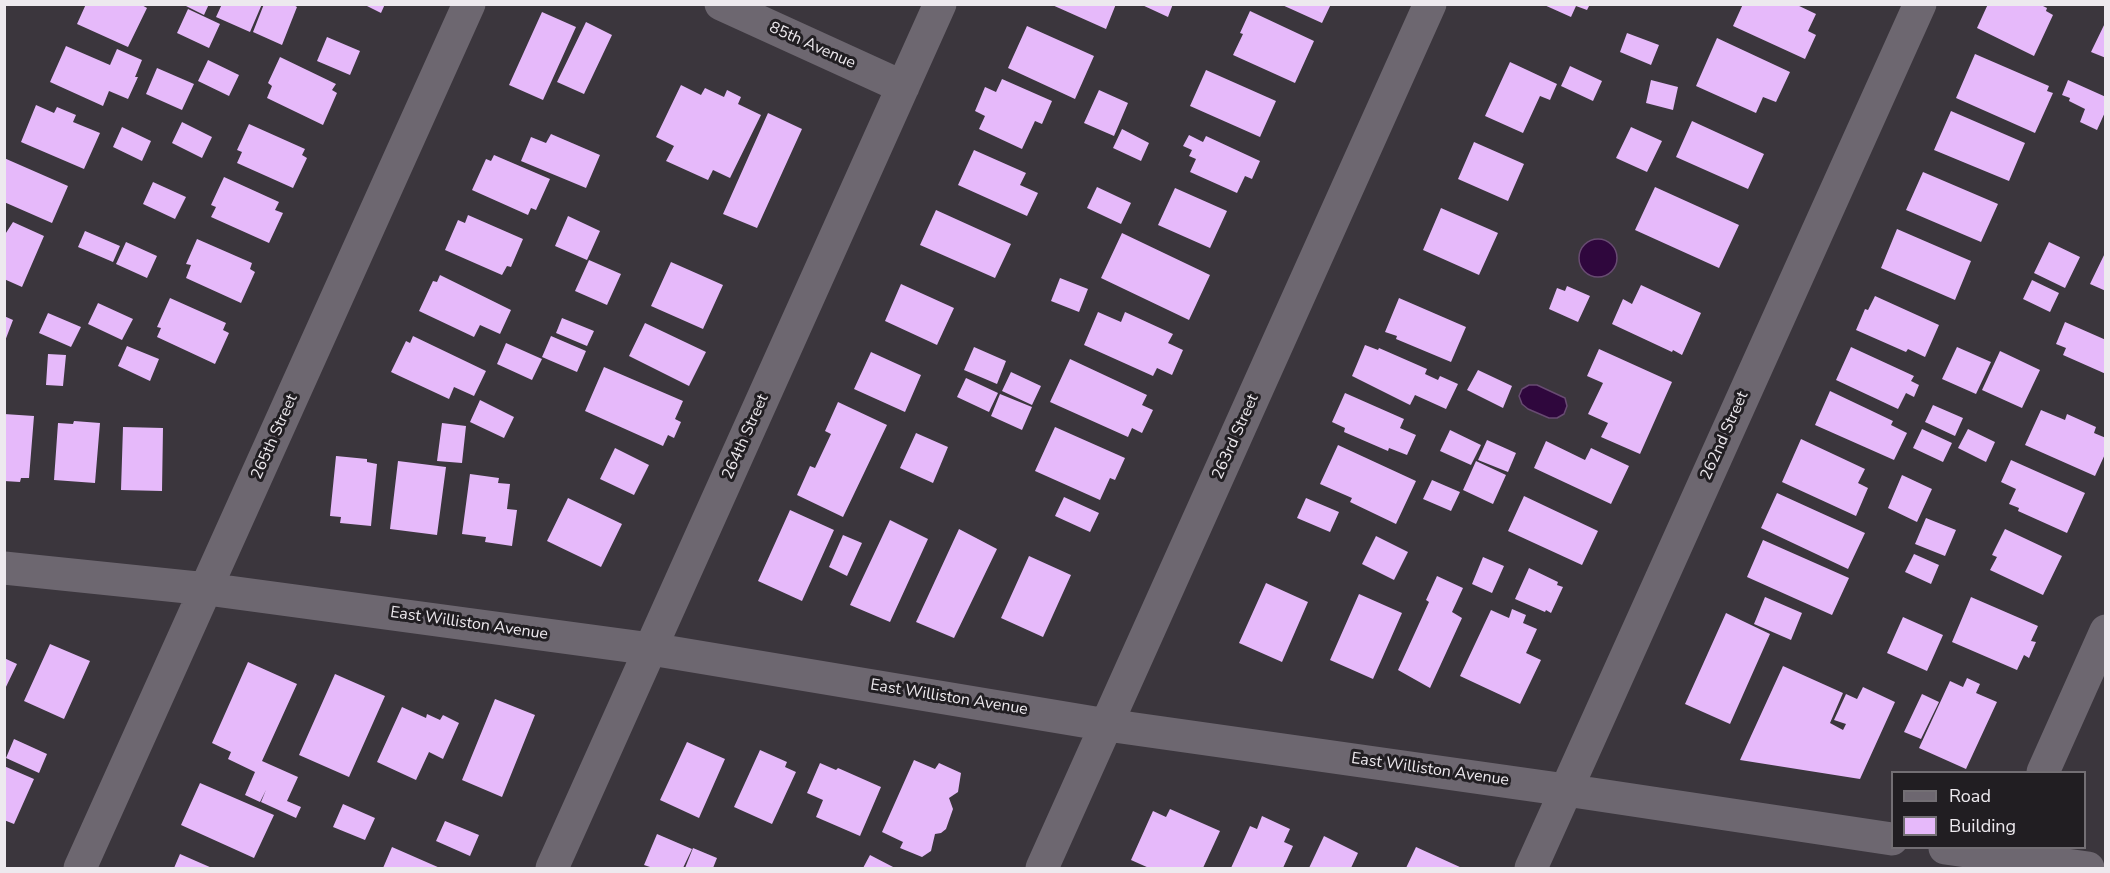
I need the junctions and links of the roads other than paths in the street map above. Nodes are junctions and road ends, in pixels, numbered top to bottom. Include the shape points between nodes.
1 (469, 4) edge
2 (721, 4) edge
3 (940, 4) edge
4 (1430, 4) edge
5 (1920, 4) edge
6 (903, 87) junction
7 (4, 568) edge
8 (207, 589) junction
9 (2106, 631) edge
10 (651, 649) junction
11 (1107, 724) junction
12 (2043, 771) edge
13 (1566, 790) junction
14 (1891, 839) edge
15 (1951, 849) edge
16 (2005, 858) edge
17 (80, 868) edge
18 (552, 868) edge
19 (1042, 868) edge
20 (1531, 868) edge
21 (2088, 868) edge

1 - 8 street, 265th Street
2 - 6 street, 85th Avenue
3 - 6 street, 264th Street
4 - 11 street, 263rd Street
5 - 13 street, 262nd Street
6 - 10 street, 264th Street
7 - 8 street, East Williston Avenue
8 - 10 street, East Williston Avenue
8 - 17 street, 265th Street
9 - 12 street
10 - 11 street, East Williston Avenue
10 - 18 street, 264th Street
11 - 13 street, East Williston Avenue
11 - 19 street, 263rd Street
13 - 14 street, East Williston Avenue
13 - 20 street, 262nd Street
15 - 16 street
16 - 21 street

